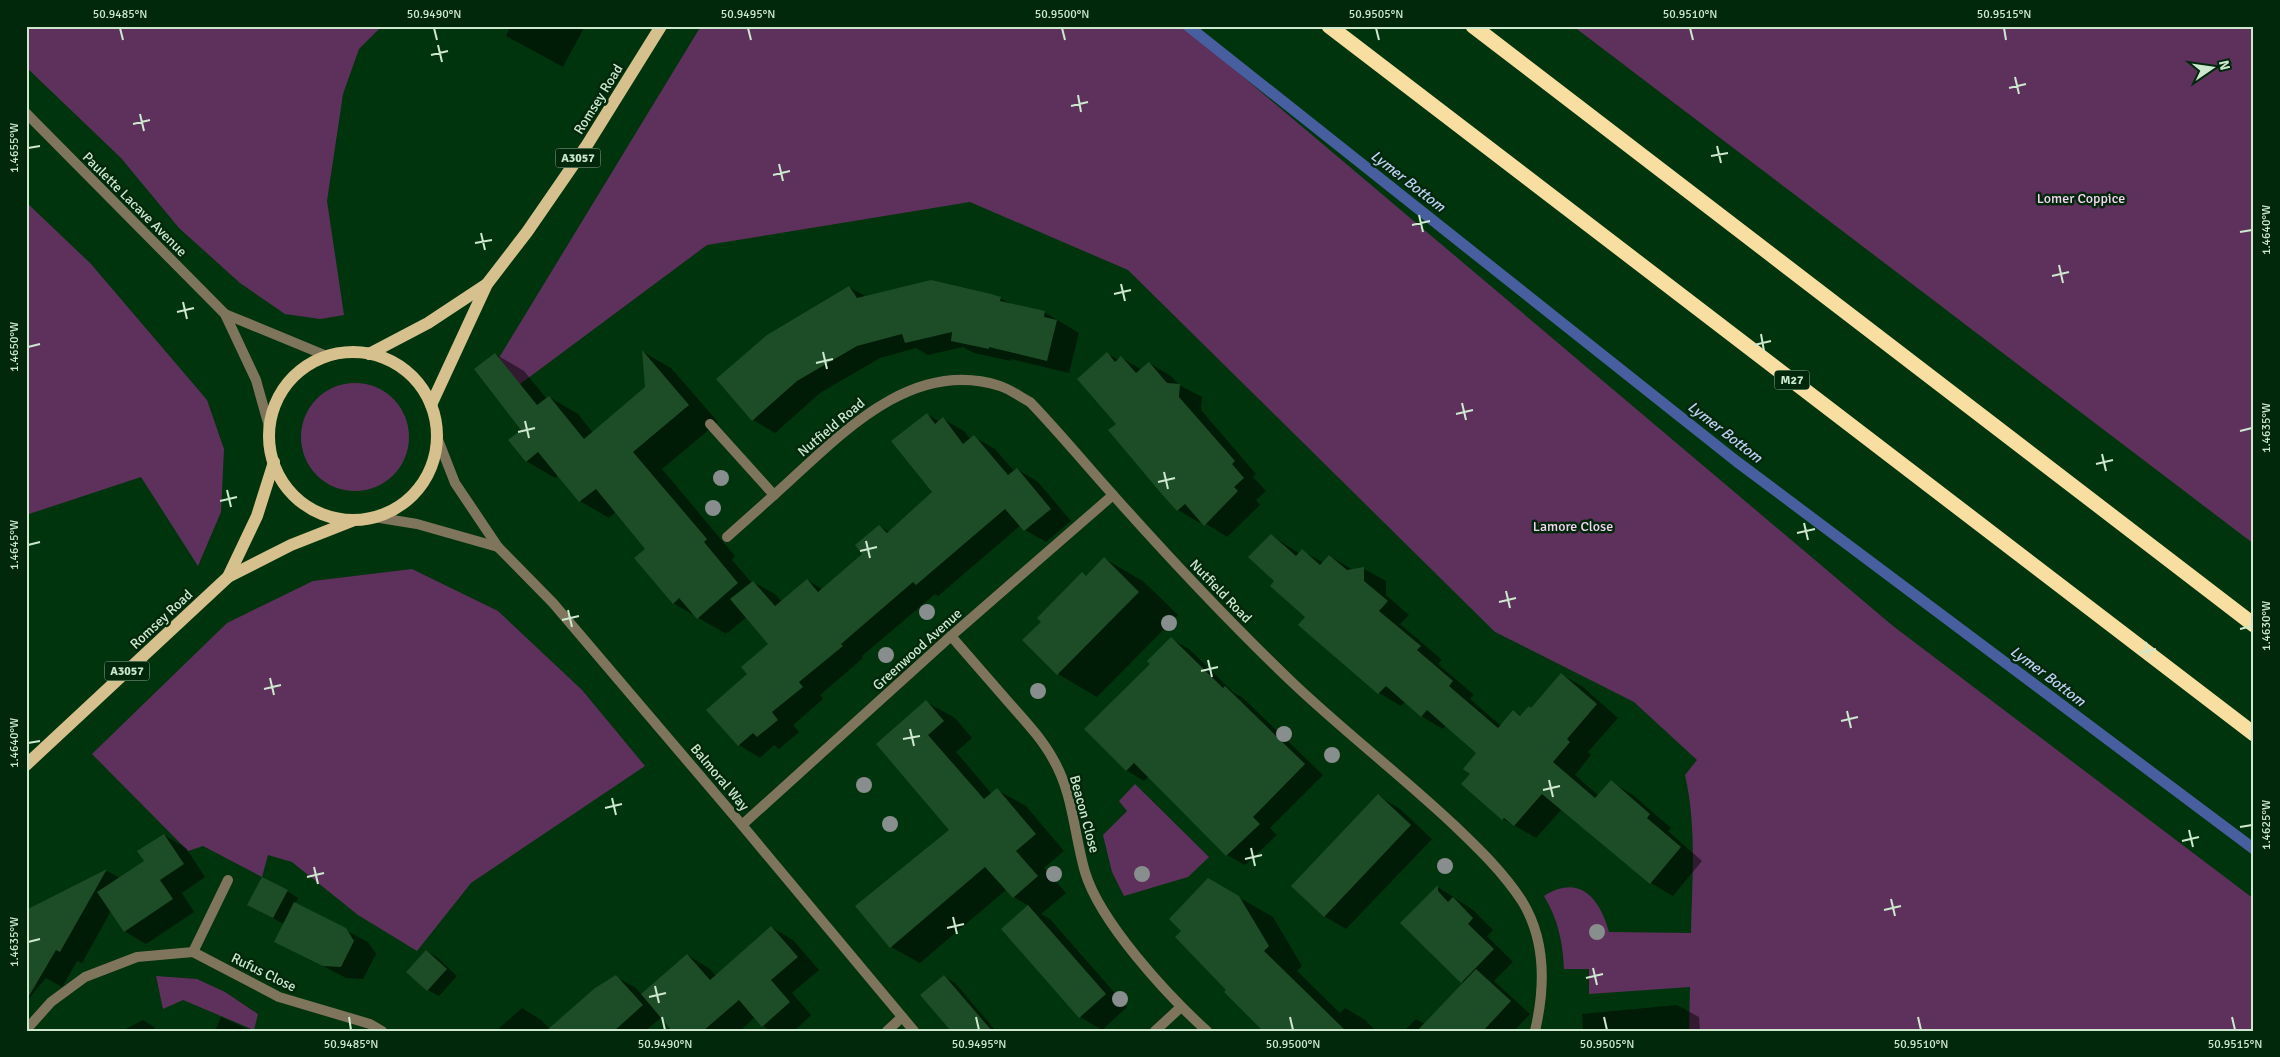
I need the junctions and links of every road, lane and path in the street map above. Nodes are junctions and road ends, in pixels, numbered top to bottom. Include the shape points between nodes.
1 (661, 26) edge
2 (1329, 26) edge
3 (1473, 26) edge
4 (26, 112) edge
5 (488, 284) junction
6 (225, 314) junction
7 (369, 354) junction
8 (326, 356) junction
9 (431, 405) junction
10 (710, 424) dead end
11 (270, 430) junction
12 (437, 437) junction
13 (274, 462) junction
14 (774, 495) junction
15 (1113, 495) junction
16 (374, 517) junction
17 (355, 520) junction
18 (727, 537) dead end
19 (498, 547) junction
20 (228, 576) junction
21 (2254, 625) edge
22 (951, 636) junction
23 (2254, 734) edge
24 (26, 765) edge
25 (742, 825) junction
26 (228, 880) dead end
27 (193, 952) junction
28 (1181, 1007) junction
29 (902, 1017) junction
30 (26, 1030) edge
31 (382, 1031) edge
32 (887, 1031) edge
33 (914, 1031) edge
34 (1155, 1031) edge
35 (1207, 1031) edge
36 (1535, 1031) edge

1 - 5 main road, Romsey Road / A3057 via 587,146
2 - 23 highway, M27
3 - 21 highway
4 - 6 street, Paulette Lacave Avenue
5 - 7 main road, Romsey Road / A3057
5 - 9 main road, Romsey Road / A3057
6 - 8 street, Paulette Lacave Avenue
6 - 11 street, Paulette Lacave Avenue via 256,380
7 - 8 main road via 348,352
7 - 9 main road via 395,363 407,372 425,392
8 - 11 main road via 305,368 287,385 275,406
9 - 12 main road
10 - 14 street
11 - 13 main road
12 - 16 main road via 430,468 414,494 388,512
12 - 19 street, Balmoral Way via 455,483
13 - 17 main road via 286,485 305,504 328,516
13 - 20 main road, Romsey Road / A3057 via 256,516
14 - 15 street, Nutfield Road via 863,416 881,405 904,392 936,383 970,380 1000,386 1030,402
14 - 18 street, Nutfield Road
15 - 22 street, Greenwood Avenue
15 - 36 street, Nutfield Road via 1207,599 1295,686 1413,786 1491,860 1529,914 1538,942 1542,1001
16 - 17 main road
16 - 19 street, Balmoral Way via 417,524
17 - 20 main road, Romsey Road / A3057 via 291,545
19 - 25 street, Balmoral Way via 553,603
20 - 24 main road, Romsey Road / A3057
22 - 25 street, Greenwood Avenue
22 - 28 street, Beacon Close via 1053,758 1066,784 1086,873 1099,903 1118,932
25 - 29 street, Balmoral Way
26 - 27 street
27 - 30 street via 137,956 86,977 51,1002
27 - 31 street, Rufus Close via 279,997 370,1024
28 - 34 street
28 - 35 street, Beacon Close
29 - 32 street
29 - 33 street, Balmoral Way

